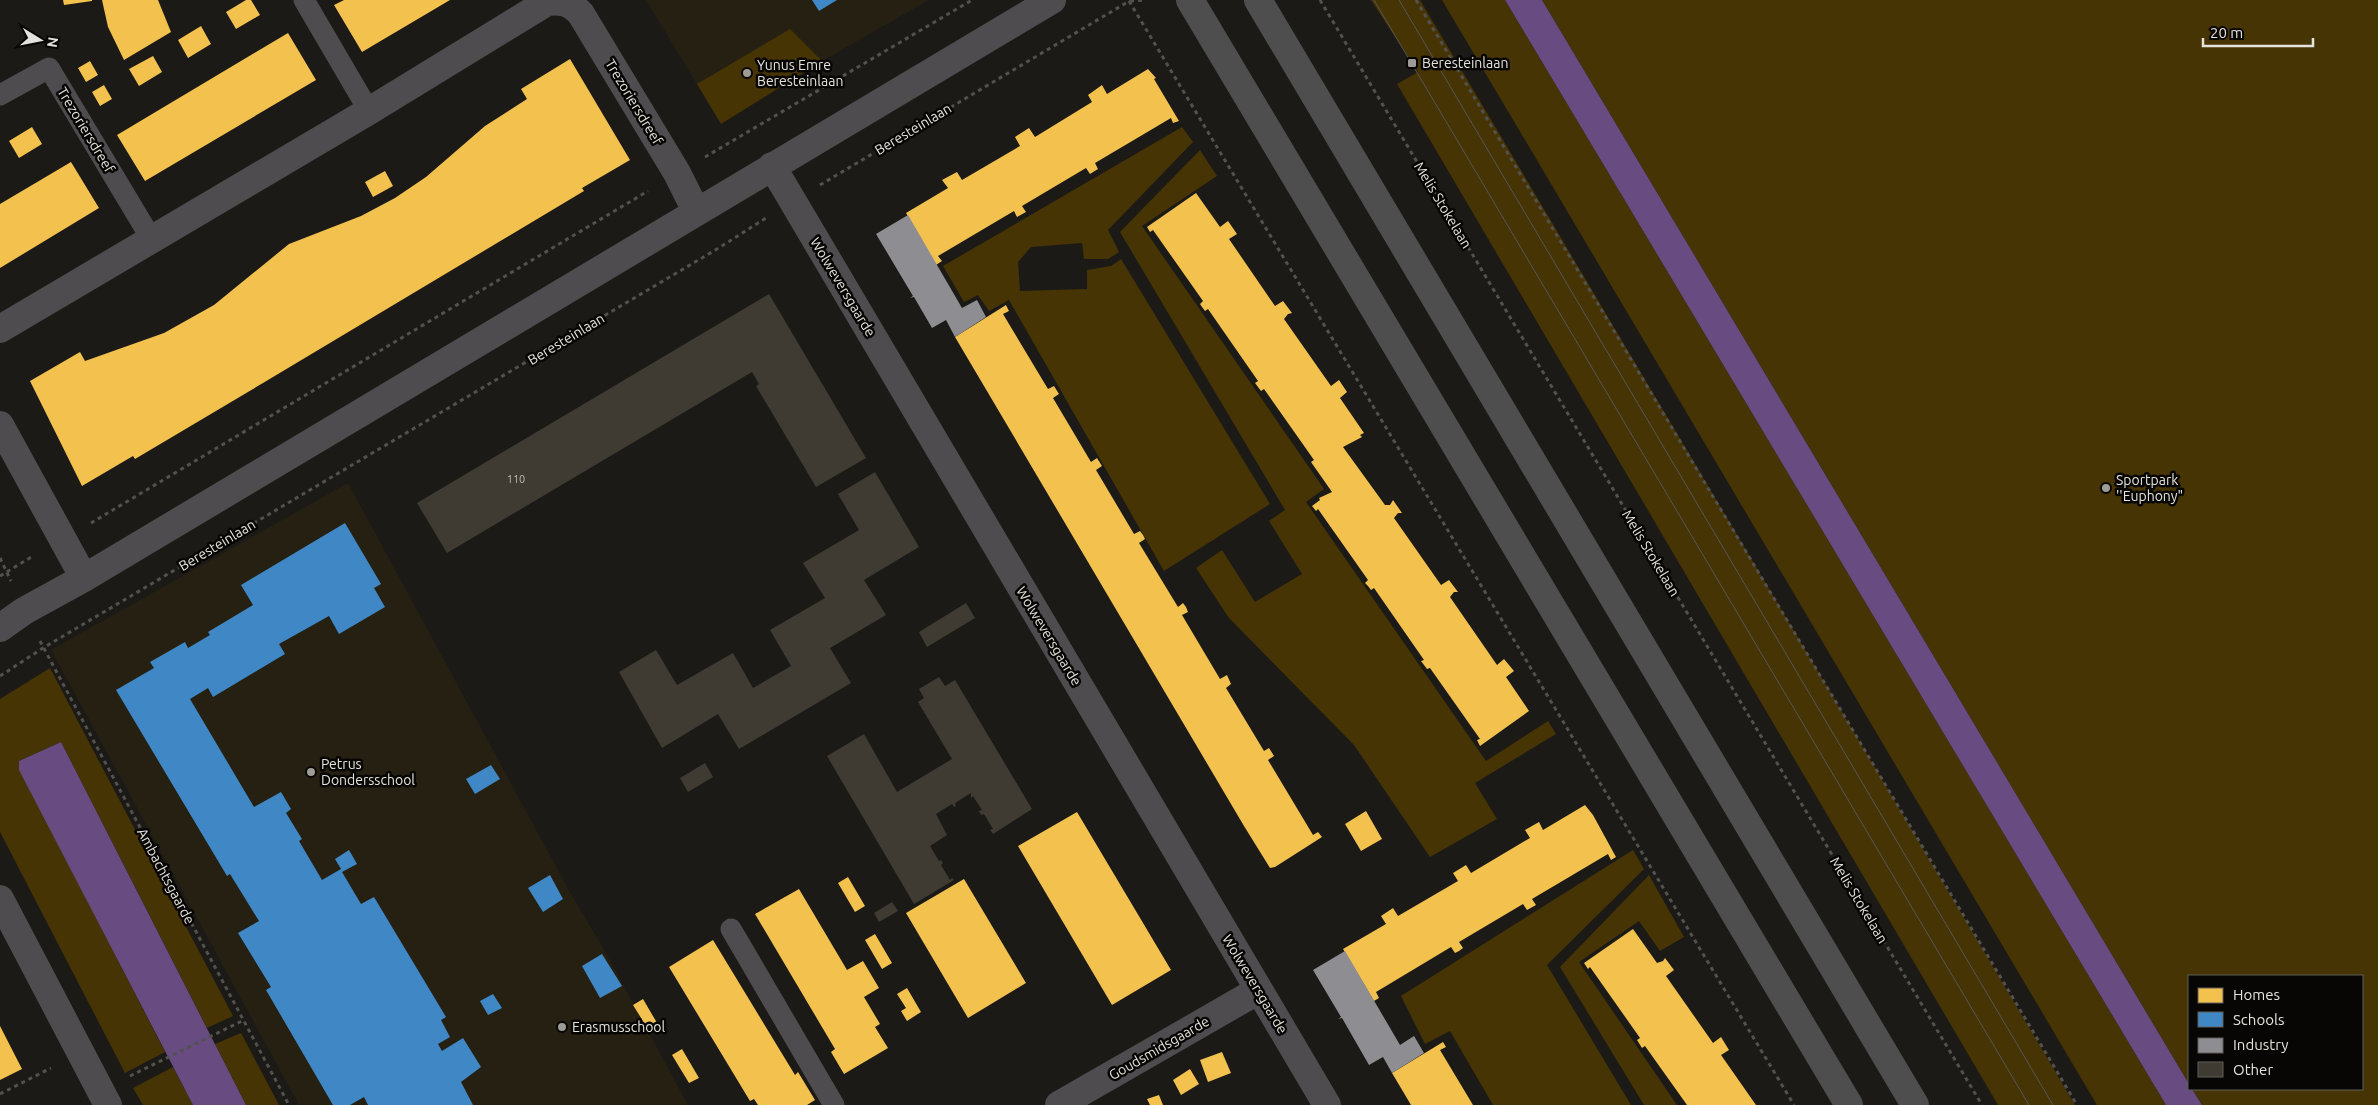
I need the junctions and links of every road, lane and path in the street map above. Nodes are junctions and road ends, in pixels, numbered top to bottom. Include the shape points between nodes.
1 (304, 0) edge
2 (960, 0) edge
3 (972, 0) edge
4 (1052, 0) edge
5 (1129, 0) edge
6 (1144, 0) edge
7 (1190, 0) edge
8 (1258, 0) edge
9 (1320, 0) edge
10 (1416, 0) edge
11 (563, 1) edge
12 (963, 5) junction
13 (0, 95) edge
14 (369, 111) junction
15 (772, 166) junction
16 (677, 173) junction
17 (792, 201) junction
18 (696, 210) junction
19 (152, 240) junction
20 (0, 329) edge
21 (0, 425) edge
22 (63, 539) junction
23 (0, 558) edge
24 (6, 572) junction
25 (0, 576) edge
26 (84, 578) junction
27 (0, 628) edge
28 (44, 648) junction
29 (0, 676) edge
30 (0, 899) edge
31 (731, 929) dead end
32 (1259, 990) junction
33 (244, 1020) junction
34 (80, 1052) junction
35 (161, 1061) dead end
36 (0, 1094) edge
37 (108, 1105) edge
38 (289, 1105) edge
39 (834, 1105) edge
40 (1059, 1105) edge
41 (1327, 1105) edge
42 (1794, 1105) edge
43 (1849, 1105) edge
44 (1916, 1105) edge
45 (1982, 1105) edge
46 (2077, 1105) edge

1 - 14 lane
2 - 12 path
3 - 12 path
4 - 15 street
5 - 6 path
5 - 17 path, Beresteinlaan
5 - 42 path
7 - 43 street
8 - 44 street
9 - 45 path, Melis Stokelaan
10 - 46 path
11 - 14 street, Trezoriersdreef via 548,2
11 - 16 street, Trezoriersdreef via 572,4 581,14
12 - 16 path
13 - 19 lane, Trezoriersdreef via 49,68
14 - 19 street, Trezoriersdreef
15 - 17 street, Wolweversgaarde
15 - 18 street
16 - 18 street, Trezoriersdreef
16 - 22 path
17 - 28 path, Beresteinlaan via 718,249
17 - 32 street, Wolweversgaarde
18 - 26 street
19 - 20 street, Trezoriersdreef
21 - 22 street
22 - 24 path
22 - 26 street
23 - 24 path
24 - 25 path
26 - 27 street
28 - 29 path, Beresteinlaan
28 - 33 path, Ambachtsgaarde
30 - 34 street
31 - 39 lane
32 - 40 street, Goudsmidsgaarde
32 - 41 street, Wolweversgaarde
33 - 35 path
33 - 38 path, Ambachtsgaarde
34 - 36 path
34 - 37 street

